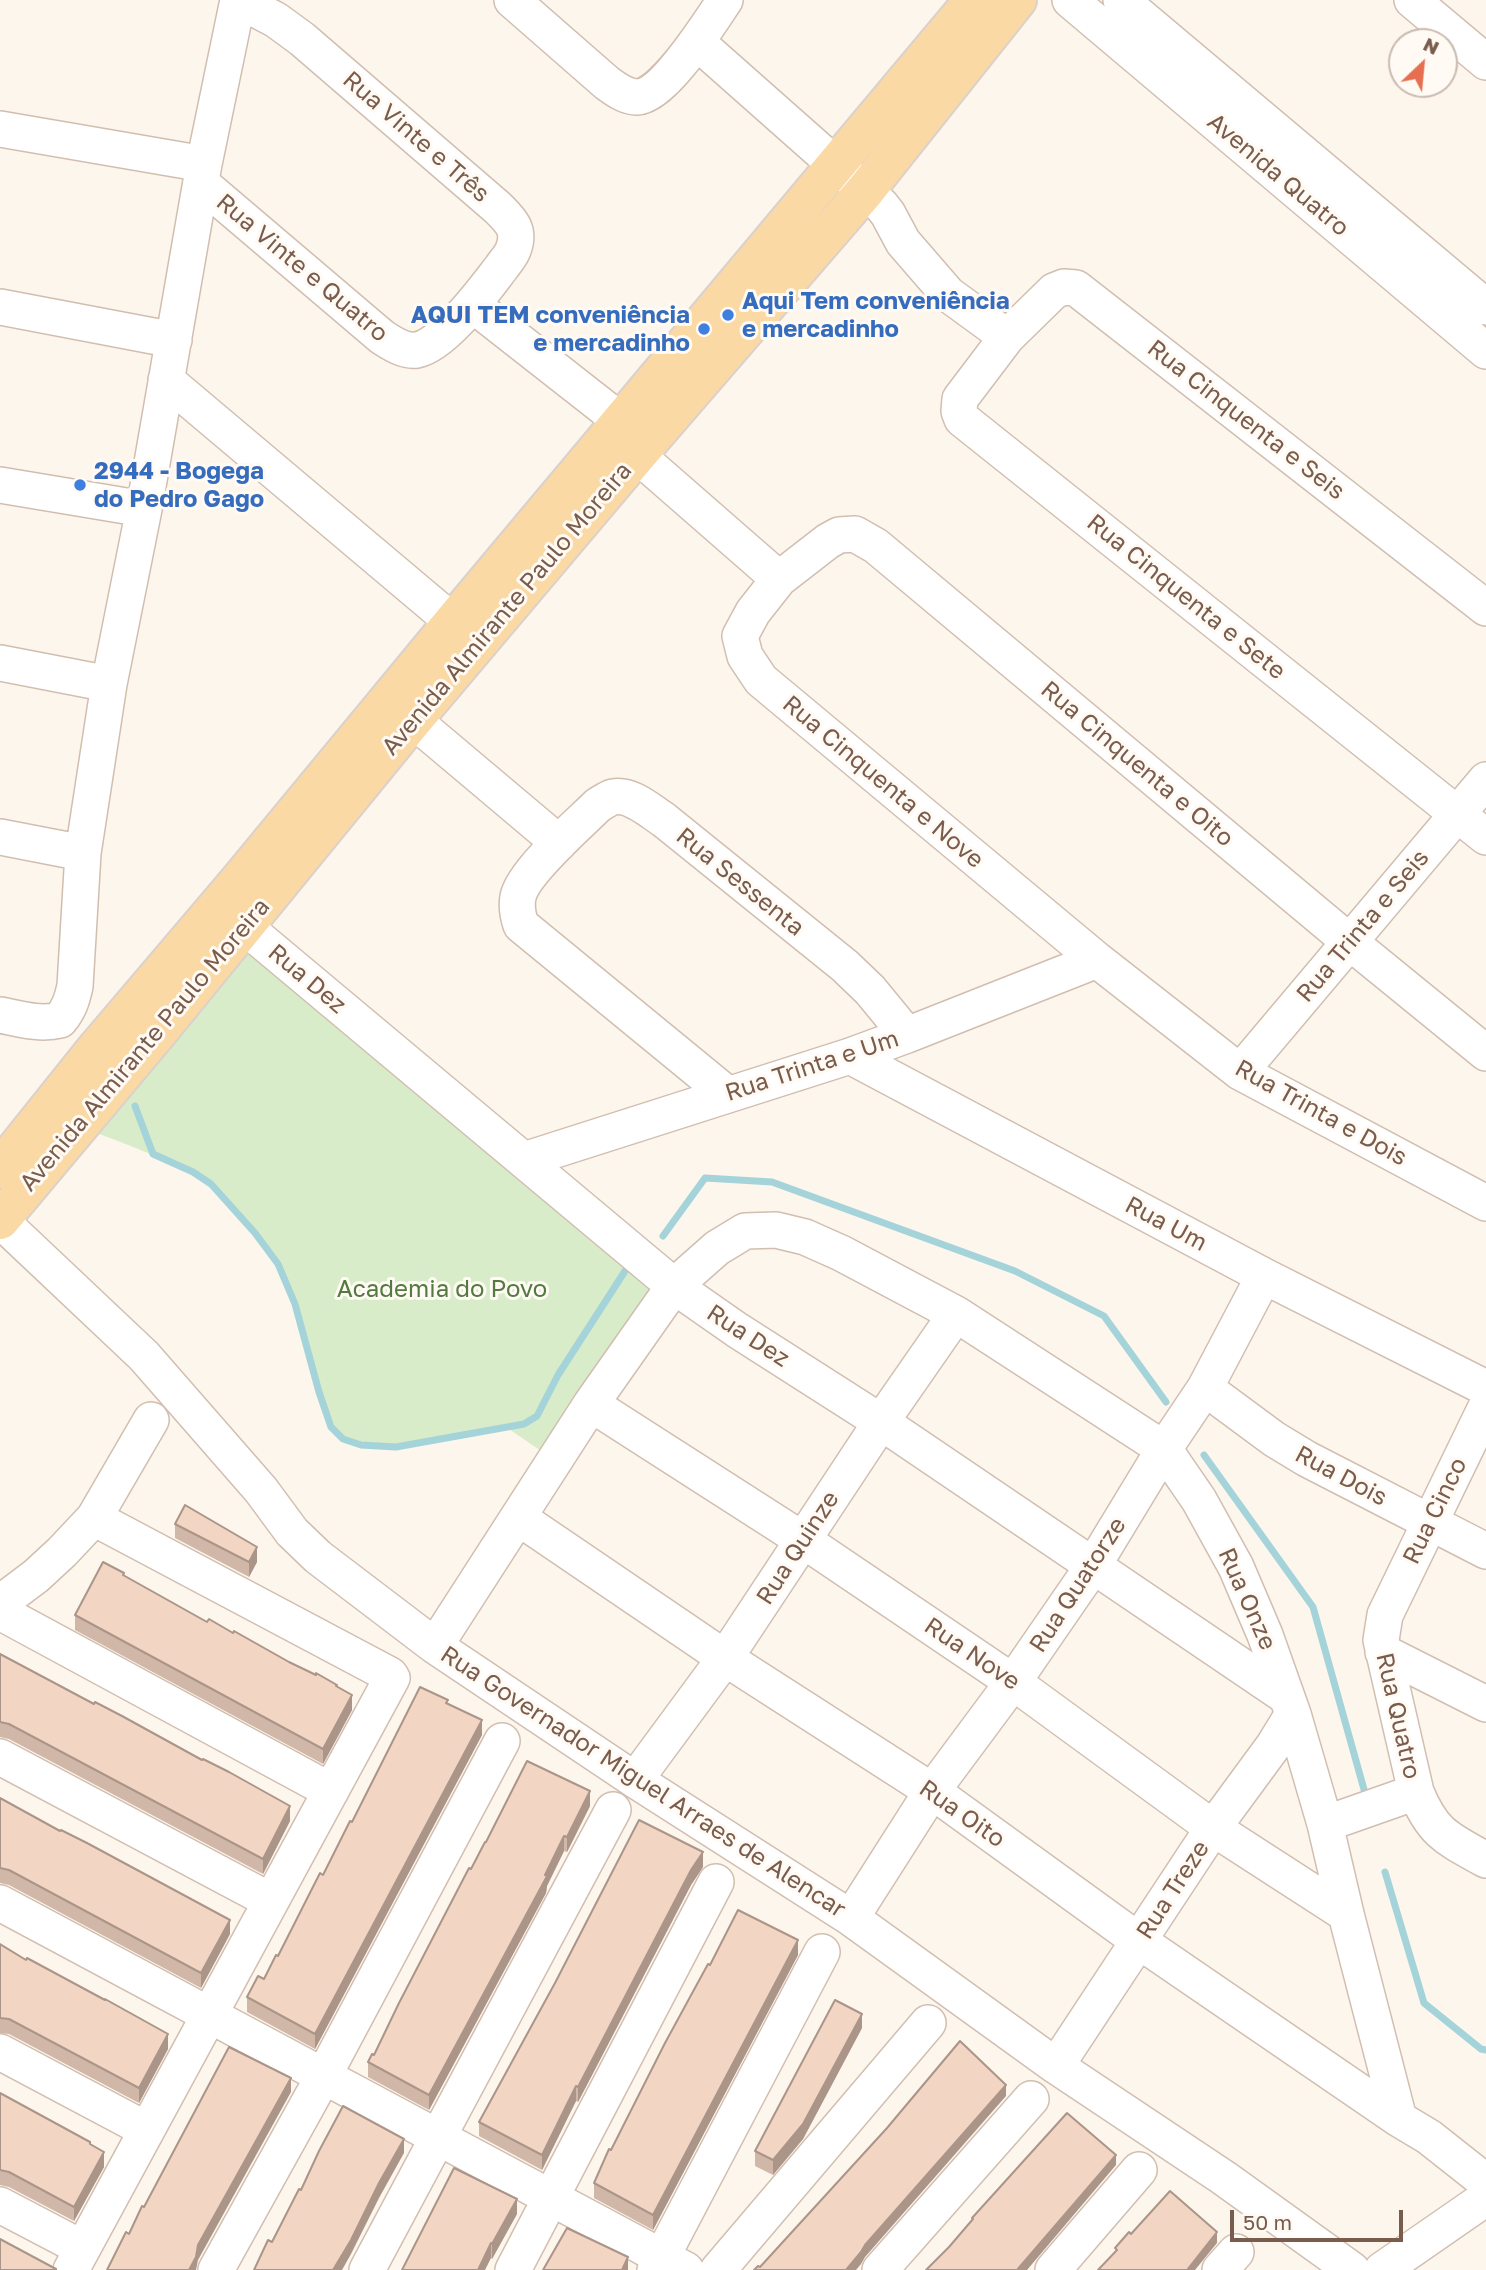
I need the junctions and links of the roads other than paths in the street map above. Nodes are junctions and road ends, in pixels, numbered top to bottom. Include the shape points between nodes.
1 (238, 0) edge
2 (512, 0) edge
3 (725, 0) edge
4 (974, 0) edge
5 (1017, 0) edge
6 (1070, 0) edge
7 (1121, 0) edge
8 (1412, 0) edge
9 (698, 43) junction
10 (1486, 62) edge
11 (0, 129) edge
12 (837, 165) junction
13 (203, 174) junction
14 (865, 191) junction
15 (473, 305) junction
16 (0, 307) edge
17 (1486, 307) edge
18 (1007, 337) junction
19 (174, 340) junction
20 (1486, 351) edge
21 (166, 380) junction
22 (621, 421) junction
23 (637, 455) junction
24 (0, 485) edge
25 (144, 509) junction
26 (779, 579) junction
27 (1486, 608) edge
28 (453, 622) junction
29 (0, 663) edge
30 (109, 684) junction
31 (413, 720) junction
32 (1486, 780) edge
33 (1457, 814) junction
34 (0, 837) edge
35 (1486, 837) edge
36 (559, 844) junction
37 (83, 853) junction
38 (245, 927) junction
39 (1351, 943) junction
40 (1097, 960) junction
41 (0, 1015) edge
42 (60, 1020) junction
43 (907, 1035) junction
44 (97, 1048) junction
45 (1486, 1053) edge
46 (850, 1056) junction
47 (1240, 1072) junction
48 (727, 1094) junction
49 (524, 1160) junction
50 (0, 1169) edge
51 (1486, 1203) edge
52 (0, 1220) edge
53 (1264, 1276) junction
54 (674, 1286) junction
55 (956, 1314) junction
56 (1205, 1388) junction
57 (1486, 1388) edge
58 (591, 1404) junction
59 (1486, 1407) edge
60 (151, 1420) dead end
61 (881, 1422) junction
62 (1164, 1449) junction
63 (94, 1518) junction
64 (519, 1518) junction
65 (1429, 1523) junction
66 (803, 1540) junction
67 (1486, 1551) edge
68 (1093, 1566) junction
69 (0, 1603) edge
70 (0, 1612) edge
71 (1385, 1615) joint
72 (435, 1646) junction
73 (1383, 1652) junction
74 (725, 1658) junction
75 (1013, 1682) junction
76 (1486, 1704) edge
77 (1290, 1706) junction
78 (502, 1741) dead end
79 (0, 1757) edge
80 (635, 1780) junction
81 (331, 1791) junction
82 (932, 1791) junction
83 (1421, 1804) junction
84 (613, 1810) dead end
85 (1325, 1824) junction
86 (1213, 1828) junction
87 (1486, 1860) edge
88 (716, 1882) dead end
89 (271, 1901) junction
90 (0, 1903) edge
91 (1346, 1914) junction
92 (851, 1918) junction
93 (1139, 1941) junction
94 (822, 1952) dead end
95 (209, 2016) junction
96 (928, 2023) dead end
97 (0, 2052) edge
98 (1056, 2066) junction
99 (323, 2077) junction
100 (1031, 2099) dead end
101 (1399, 2119) junction
102 (147, 2130) junction
103 (438, 2138) junction
104 (1139, 2170) dead end
105 (1486, 2182) edge
106 (551, 2198) junction
107 (1486, 2198) edge
108 (0, 2205) edge
109 (77, 2259) edge
110 (668, 2266) edge
111 (216, 2270) edge
112 (367, 2270) edge
113 (513, 2270) edge
114 (718, 2270) edge
115 (880, 2270) edge
116 (1053, 2270) edge
117 (1352, 2270) edge
118 (1382, 2270) edge

1 - 13 street
1 - 15 street, Rua Vinte e Três via 302,38 514,223 513,251
2 - 9 street via 607,83 636,97 650,93
3 - 9 street
4 - 12 main road, Avenida Almirante Paulo Moreira
5 - 14 main road, Avenida Almirante Paulo Moreira
6 - 20 street, Avenida Quatro
7 - 17 street, Avenida Quatro
8 - 10 street
9 - 12 street
11 - 13 street
12 - 14 street
12 - 22 main road, Avenida Almirante Paulo Moreira
13 - 15 street, Rua Vinte e Quatro via 397,346 415,350 433,342
13 - 19 street
14 - 18 street via 948,294
14 - 23 main road, Avenida Almirante Paulo Moreira
15 - 22 street
16 - 19 street
18 - 27 street, Rua Cinquenta e Seis via 1054,291 1076,288
18 - 33 street, Rua Cinquenta e Sete via 960,399 962,419
19 - 21 street
21 - 25 street
21 - 28 street
22 - 28 main road, Avenida Almirante Paulo Moreira
23 - 26 street
23 - 31 main road, Avenida Almirante Paulo Moreira
24 - 25 street
25 - 30 street
26 - 39 street, Rua Cinquenta e Oito via 839,535 855,534 876,546
26 - 40 street, Rua Cinquenta e Nove via 740,636 745,656 761,680
28 - 44 main road, Avenida Almirante Paulo Moreira
29 - 30 street
30 - 37 street
31 - 36 street
31 - 38 main road, Avenida Almirante Paulo Moreira
32 - 33 street, Rua Trinta e Seis
33 - 35 street, Rua Cinquenta e Sete
33 - 39 street, Rua Trinta e Seis
34 - 37 street
36 - 43 street, Rua Sessenta via 598,805 613,797 638,802 845,966
36 - 48 street via 518,896 521,925
37 - 42 street via 75,986
38 - 49 street, Rua Dez
38 - 52 main road, Avenida Almirante Paulo Moreira
39 - 45 street, Rua Cinquenta e Oito
39 - 47 street, Rua Trinta e Seis
40 - 43 street, Rua Trinta e Um
40 - 47 street, Rua Trinta e Dois
41 - 42 street via 49,1023
42 - 44 street
43 - 46 street, Rua Trinta e Um
44 - 50 main road, Avenida Almirante Paulo Moreira
46 - 48 street, Rua Trinta e Um
46 - 53 street, Rua Um
47 - 51 street, Rua Trinta e Dois
48 - 49 street, Rua Trinta e Um
49 - 54 street, Rua Dez
52 - 72 street, Rua Governador Miguel Arraes de Alencar via 144,1356 292,1532
53 - 56 street, Rua Quatorze
53 - 57 street, Rua Um
54 - 55 street, Rua Onze via 717,1248 745,1231 776,1230 841,1253
54 - 58 street
54 - 61 street, Rua Dez
55 - 61 street, Rua Quinze
55 - 62 street, Rua Onze
56 - 62 street, Rua Quatorze
56 - 65 street, Rua Dois via 1296,1452
58 - 64 street
58 - 66 street, Rua Nove
59 - 65 street, Rua Cinco
60 - 63 street
61 - 66 street, Rua Quinze
61 - 68 street, Rua Dez
62 - 68 street, Rua Quatorze
62 - 77 street, Rua Onze via 1236,1567
63 - 69 street via 36,1576
63 - 81 street via 390,1675
64 - 72 street
64 - 74 street, Rua Oito
65 - 67 street, Rua Dois
65 - 71 street, Rua Cinco
66 - 74 street, Rua Quinze
66 - 75 street, Rua Nove
68 - 75 street, Rua Quatorze
68 - 77 street, Rua Dez
70 - 81 street
71 - 73 street, Rua Quatro
72 - 80 street, Rua Governador Miguel Arraes de Alencar
73 - 76 street
73 - 83 street, Rua Quatro
74 - 80 street, Rua Quinze
74 - 82 street, Rua Oito
75 - 82 street, Rua Quatorze
75 - 86 street, Rua Nove
77 - 85 street, Rua Onze
77 - 86 street, Rua Treze via 1274,1745
78 - 99 street
79 - 89 street
80 - 92 street, Rua Governador Miguel Arraes de Alencar
81 - 89 street
82 - 92 street, Rua Quatorze
82 - 93 street, Rua Oito
83 - 85 street
83 - 87 street via 1437,1831
84 - 103 street
85 - 91 street, Rua Onze
86 - 91 street, Rua Nove
86 - 93 street, Rua Treze
88 - 106 street
89 - 95 street
90 - 95 street
91 - 101 street, Rua Onze
92 - 98 street, Rua Governador Miguel Arraes de Alencar
93 - 98 street, Rua Treze
93 - 101 street, Rua Oito
94 - 110 street
95 - 99 street
95 - 102 street
96 - 114 street
97 - 102 street
98 - 117 street, Rua Governador Miguel Arraes de Alencar
99 - 103 street
99 - 111 street
100 - 115 street
101 - 105 street via 1430,2137
102 - 109 street
103 - 106 street
103 - 112 street
104 - 116 street
106 - 110 street
106 - 113 street
107 - 118 street
108 - 109 street

